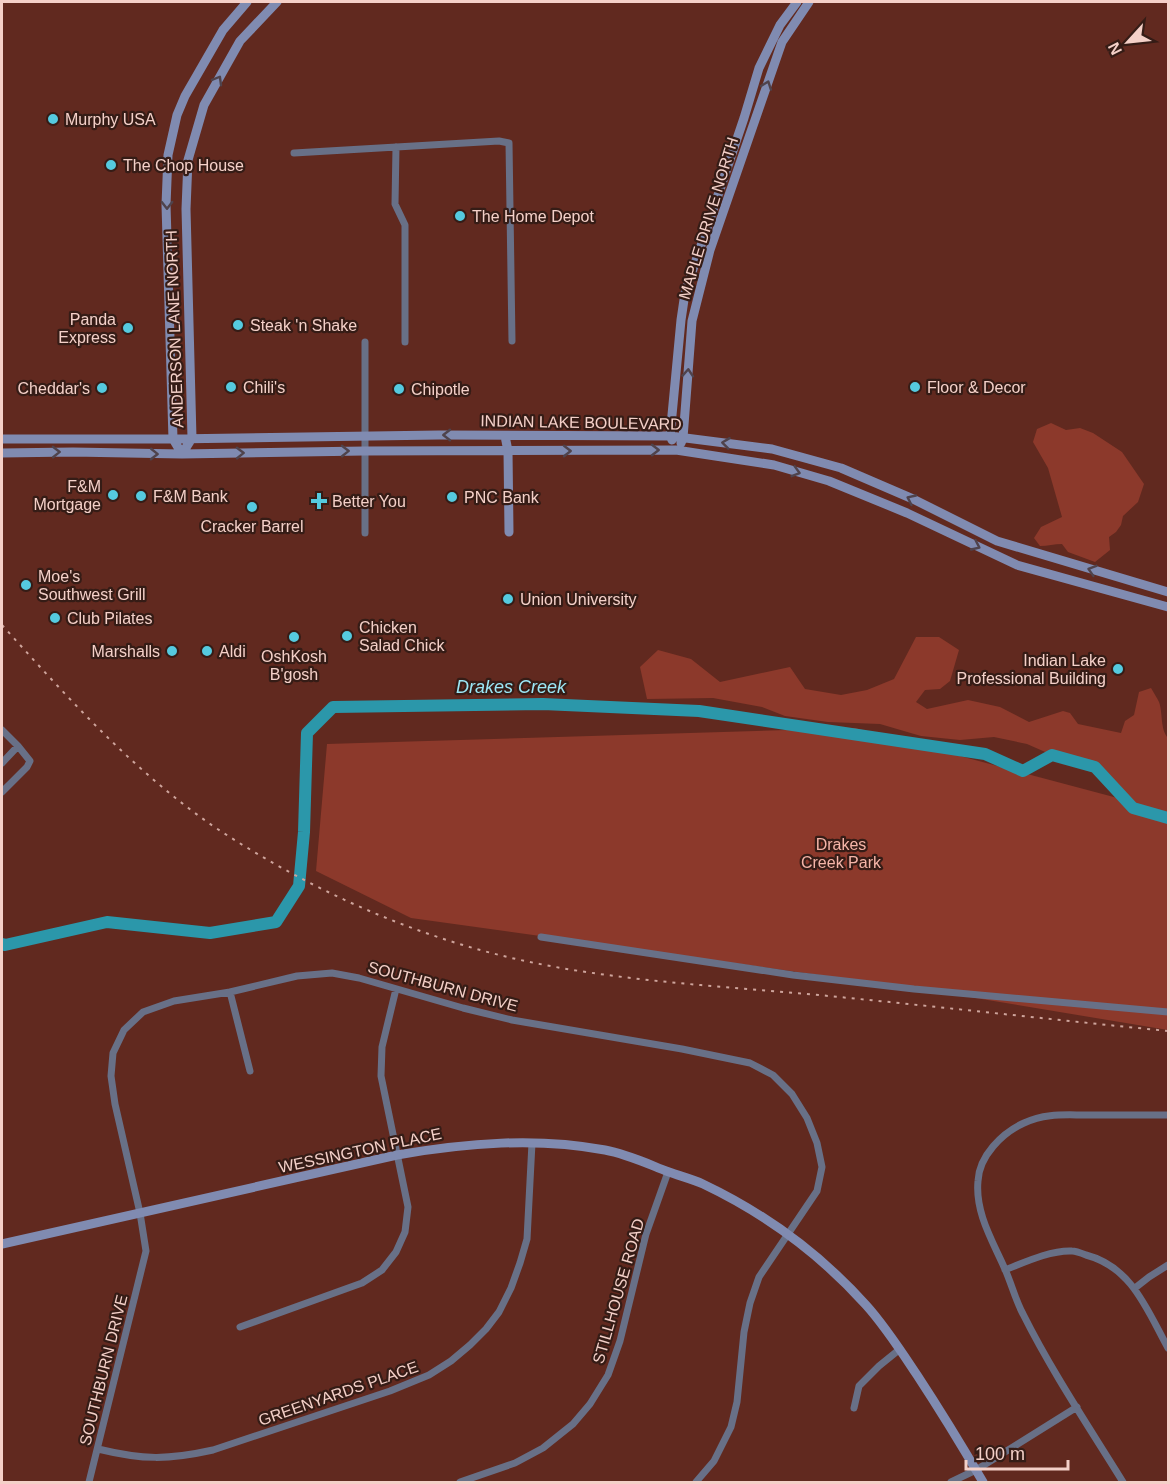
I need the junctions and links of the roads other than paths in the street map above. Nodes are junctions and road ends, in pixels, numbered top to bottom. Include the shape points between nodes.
1 (247, 2) edge
2 (277, 2) edge
3 (797, 2) edge
4 (809, 2) edge
5 (778, 39) junction
6 (396, 147) junction
7 (294, 153) dead end
8 (706, 248) junction
9 (681, 320) junction
10 (692, 321) junction
11 (512, 341) dead end
12 (365, 342) dead end
13 (405, 342) dead end
14 (364, 436) junction
15 (505, 436) junction
16 (670, 436) junction
17 (192, 438) junction
18 (683, 438) junction
19 (2, 439) edge
20 (172, 439) junction
21 (676, 450) junction
22 (364, 451) junction
23 (508, 451) junction
24 (2, 453) edge
25 (182, 454) junction
26 (509, 532) dead end
27 (365, 533) dead end
28 (1123, 579) junction
29 (1168, 592) edge
30 (1119, 593) junction
31 (1168, 607) edge
32 (2, 730) edge
33 (18, 746) junction
34 (2, 763) edge
35 (2, 792) edge
36 (541, 937) dead end
37 (396, 989) junction
38 (230, 992) junction
39 (1168, 1012) edge
40 (250, 1071) dead end
41 (1168, 1116) edge
42 (532, 1143) junction
43 (397, 1155) junction
44 (668, 1172) junction
45 (140, 1213) junction
46 (787, 1234) junction
47 (2, 1244) edge
48 (1168, 1266) edge
49 (1005, 1270) junction
50 (1135, 1288) junction
51 (240, 1327) dead end
52 (1168, 1348) edge
53 (900, 1349) junction
54 (1077, 1407) junction
55 (854, 1408) dead end
56 (98, 1449) junction
57 (976, 1470) junction
58 (89, 1482) edge
59 (459, 1482) edge
60 (696, 1482) edge
61 (951, 1482) edge
62 (983, 1482) edge
63 (1123, 1482) edge

1 -> 20 street, ANDERSON LANE NORTH via 223,30 185,96 168,155
17 -> 2 street, ANDERSON LANE NORTH via 188,160 204,105 240,41
3 - 5 street, MAPLE DRIVE NORTH
4 - 5 street, MAPLE DRIVE NORTH
5 - 8 street, MAPLE DRIVE NORTH
6 - 7 street
6 - 11 street via 509,143
6 - 13 street via 394,204 405,225
8 - 9 street, MAPLE DRIVE NORTH via 685,293
8 - 10 street, MAPLE DRIVE NORTH
9 - 10 street
9 - 16 street, MAPLE DRIVE NORTH
18 -> 10 street, MAPLE DRIVE NORTH
12 - 14 street
15 -> 14 street, INDIAN LAKE BOULEVARD
14 - 17 street, INDIAN LAKE BOULEVARD
14 - 22 street
15 - 16 street, INDIAN LAKE BOULEVARD
15 - 23 street
16 - 18 street, INDIAN LAKE BOULEVARD
16 - 21 street, MAPLE DRIVE NORTH
17 - 20 street, INDIAN LAKE BOULEVARD
17 - 25 street, ANDERSON LANE NORTH
18 - 21 street, MAPLE DRIVE NORTH
28 -> 18 street, INDIAN LAKE BOULEVARD via 997,541 841,468 772,449
19 - 20 street, INDIAN LAKE BOULEVARD
20 - 25 street, ANDERSON LANE NORTH
23 -> 21 street, INDIAN LAKE BOULEVARD
21 -> 30 street, INDIAN LAKE BOULEVARD via 774,465 829,481 1017,565
22 - 23 street, INDIAN LAKE BOULEVARD
25 -> 22 street, INDIAN LAKE BOULEVARD
22 - 27 street
23 - 26 street
24 -> 25 street, INDIAN LAKE BOULEVARD
28 - 29 street, INDIAN LAKE BOULEVARD
28 - 30 street
30 - 31 street, INDIAN LAKE BOULEVARD
32 - 33 street
33 - 34 street
33 - 35 street via 30,761
36 - 39 street via 793,975
37 - 38 street, SOUTHBURN DRIVE via 332,973 297,976
37 - 43 street via 382,1047 381,1076
37 - 46 street, SOUTHBURN DRIVE via 513,1020 750,1063 773,1075 792,1094 807,1118 822,1167 816,1191
38 - 40 street
38 - 45 street, SOUTHBURN DRIVE via 174,1001 143,1012 124,1030 113,1053 115,1104
41 - 49 street via 1050,1115 1024,1122 1004,1134 986,1155 977,1180 980,1209
42 - 43 street, WESSINGTON PLACE via 454,1146
42 - 44 street, WESSINGTON PLACE via 606,1150
42 - 56 street, GREENYARDS PLACE via 527,1239 511,1288 486,1329 451,1361 390,1391 213,1450 159,1459
43 - 45 street, WESSINGTON PLACE
43 - 51 street via 408,1207 405,1232 382,1270 362,1283
44 - 46 street, WESSINGTON PLACE via 743,1205
44 - 59 street, STILLHOUSE ROAD via 646,1234 609,1375 590,1404 543,1448 515,1463
45 - 47 street, WESSINGTON PLACE
45 - 56 street, SOUTHBURN DRIVE via 146,1251
46 - 53 street, WESSINGTON PLACE via 866,1305
46 - 60 street, SOUTHBURN DRIVE via 759,1277 750,1303 730,1427 714,1461
48 - 50 street
49 - 50 street via 1050,1254 1072,1251 1098,1258 1118,1270
49 - 54 street via 1023,1314
50 - 52 street
53 - 55 street via 859,1386
53 - 57 street, WESSINGTON PLACE
54 - 57 street
54 - 63 street
56 - 58 street, SOUTHBURN DRIVE
57 - 61 street
57 - 62 street, WESSINGTON PLACE

